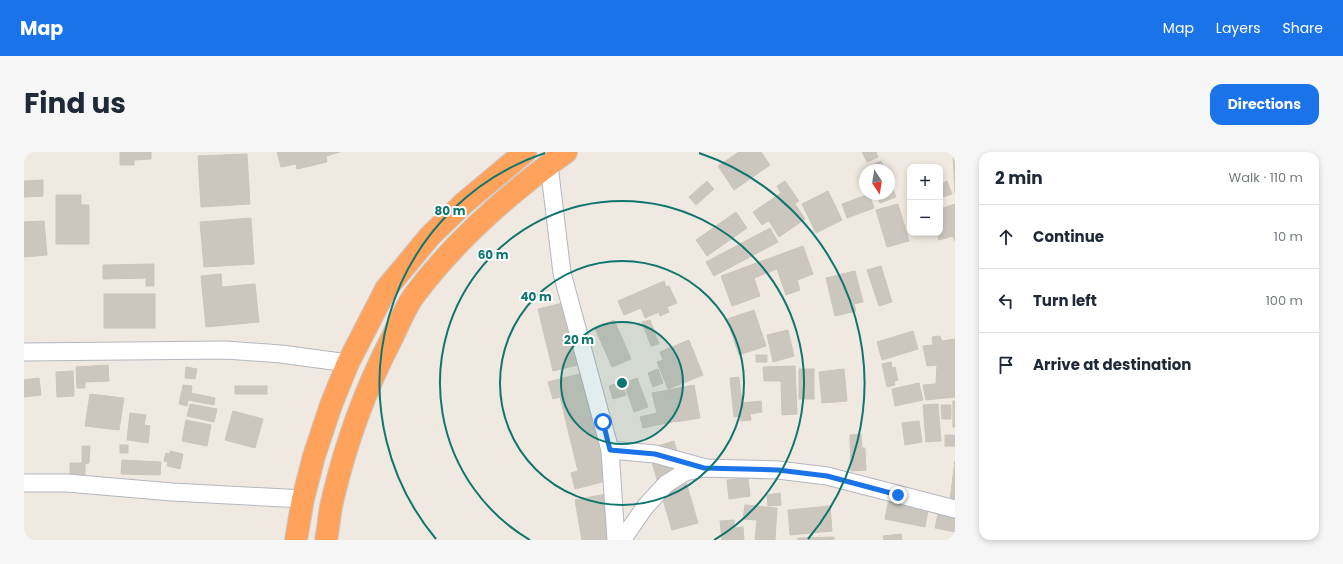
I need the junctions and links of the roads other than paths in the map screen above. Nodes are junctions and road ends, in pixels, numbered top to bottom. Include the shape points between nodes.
1 (525, 152) edge
2 (566, 152) edge
3 (549, 165) junction
4 (24, 352) edge
5 (348, 363) junction
6 (610, 450) junction
7 (704, 468) junction
8 (24, 484) edge
9 (303, 499) junction
10 (955, 509) edge
11 (296, 540) edge
12 (326, 540) edge
13 (616, 540) edge
14 (622, 540) edge

1 - 5 highway via 464,202 430,236 386,289
2 - 3 highway
3 - 6 street via 562,273
3 - 12 highway via 486,216 454,248 413,298 376,369 360,410 332,500
4 - 5 street via 226,350
5 - 9 highway via 316,449
6 - 7 street via 655,454
6 - 13 street
7 - 10 street via 778,470 827,476
7 - 14 street via 685,472 666,484 645,507
8 - 9 street via 67,483
9 - 11 highway

